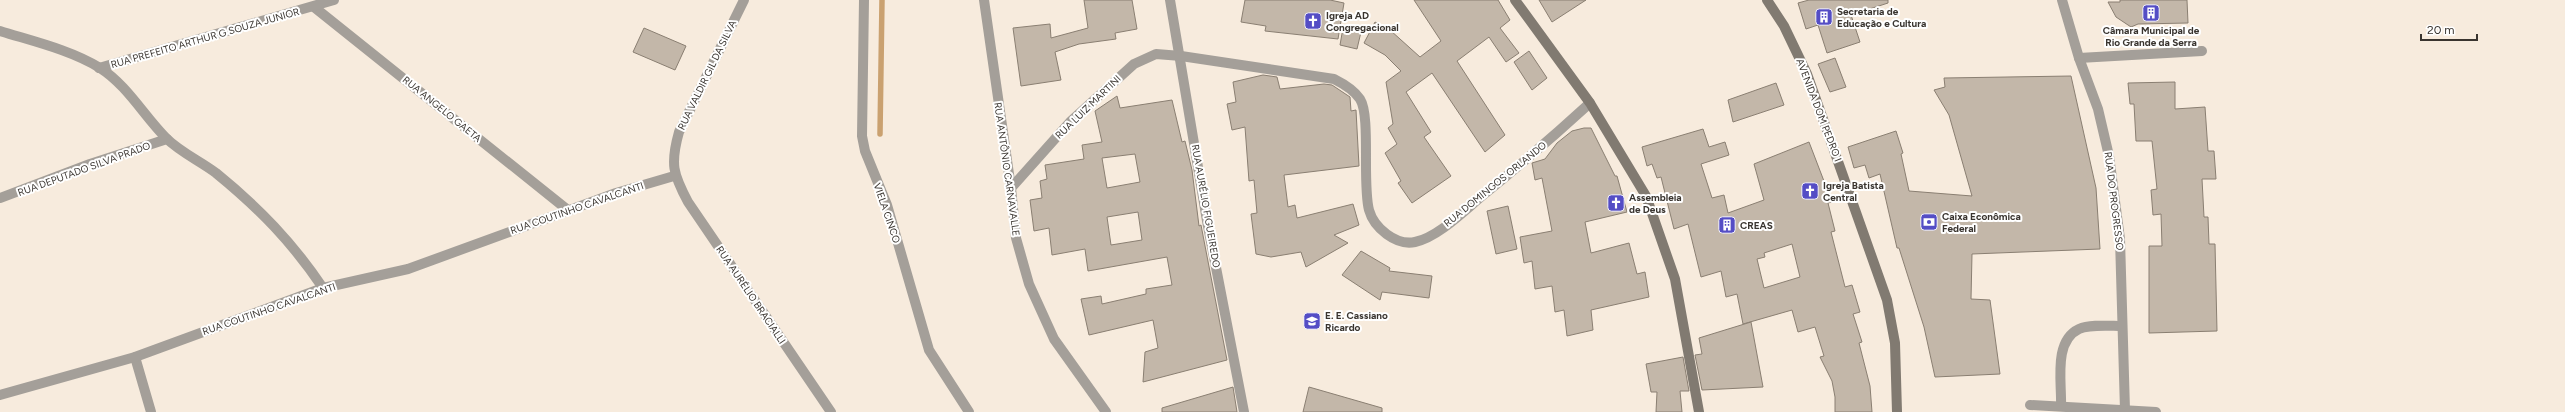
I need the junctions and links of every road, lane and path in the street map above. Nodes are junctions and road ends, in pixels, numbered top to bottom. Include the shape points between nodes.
1 (334, 0) edge
2 (744, 0) edge
3 (864, 0) edge
4 (984, 0) edge
5 (1170, 0) edge
6 (1515, 0) edge
7 (1767, 0) edge
8 (2062, 0) edge
9 (314, 7) junction
10 (0, 32) edge
11 (2202, 51) dead end
12 (1181, 56) junction
13 (2079, 58) junction
14 (100, 68) junction
15 (1590, 103) junction
16 (167, 139) junction
17 (674, 176) junction
18 (1011, 188) junction
19 (0, 198) edge
20 (569, 211) junction
21 (323, 288) junction
22 (2122, 326) junction
23 (135, 357) junction
24 (0, 395) edge
25 (2030, 405) dead end
26 (2061, 406) junction
27 (2125, 410) junction
28 (151, 412) edge
29 (831, 412) edge
30 (969, 412) edge
31 (1106, 412) edge
32 (1244, 412) edge
33 (1699, 412) edge
34 (1897, 412) edge
35 (2156, 412) edge

1 - 9 street, RUA PREFEITO ARTHUR G SOUZA JUNIOR
2 - 17 street, RUA VALDIR GIL DA SILVA via 679,132 673,154
3 - 30 street, VIELA CINCO via 862,136 865,151 887,205 929,350
4 - 18 street, RUA ANTÔNIO CARNAVALLE
5 - 12 street, RUA AURÉLIO FIGUEIREDO
6 - 15 main road
7 - 34 main road, AVENIDA DOM PEDRO I via 1784,26 1808,74 1887,300 1895,343
8 - 13 street, RUA DO PROGRESSO
9 - 14 street, RUA PREFEITO ARTHUR G SOUZA JUNIOR
9 - 20 street, RUA ANGELO GAETA
10 - 14 street via 47,45
11 - 13 street
12 - 15 street, RUA DOMINGOS ORLANDO via 1334,79 1354,92 1361,100 1365,113 1365,187 1369,212 1379,227 1391,237 1403,242 1416,242 1446,226
12 - 18 street, RUA LUIZ MARTINI via 1156,54 1134,64 1070,122
12 - 32 street, RUA AURÉLIO FIGUEIREDO via 1207,221
13 - 22 street, RUA DO PROGRESSO via 2098,109 2109,156 2120,239
14 - 16 street via 124,89
15 - 33 main road via 1646,196 1656,224 1674,279
16 - 19 street, RUA DEPUTADO SILVA PRADO via 90,164
16 - 21 street via 215,173 260,211 300,253
17 - 20 street, RUA COUTINHO CAVALCANTI via 616,193
17 - 29 street, RUA AURÉLIO BRACIALLI via 688,202
18 - 31 street, RUA ANTÔNIO CARNAVALLE via 1016,238 1030,284 1054,339
20 - 21 street, RUA COUTINHO CAVALCANTI via 408,269
21 - 23 street, RUA COUTINHO CAVALCANTI
22 - 26 street via 2080,329 2069,335 2062,347
22 - 27 street, RUA DO PROGRESSO
23 - 24 street, RUA COUTINHO CAVALCANTI
23 - 28 street
25 - 26 street
26 - 27 street
27 - 35 street

